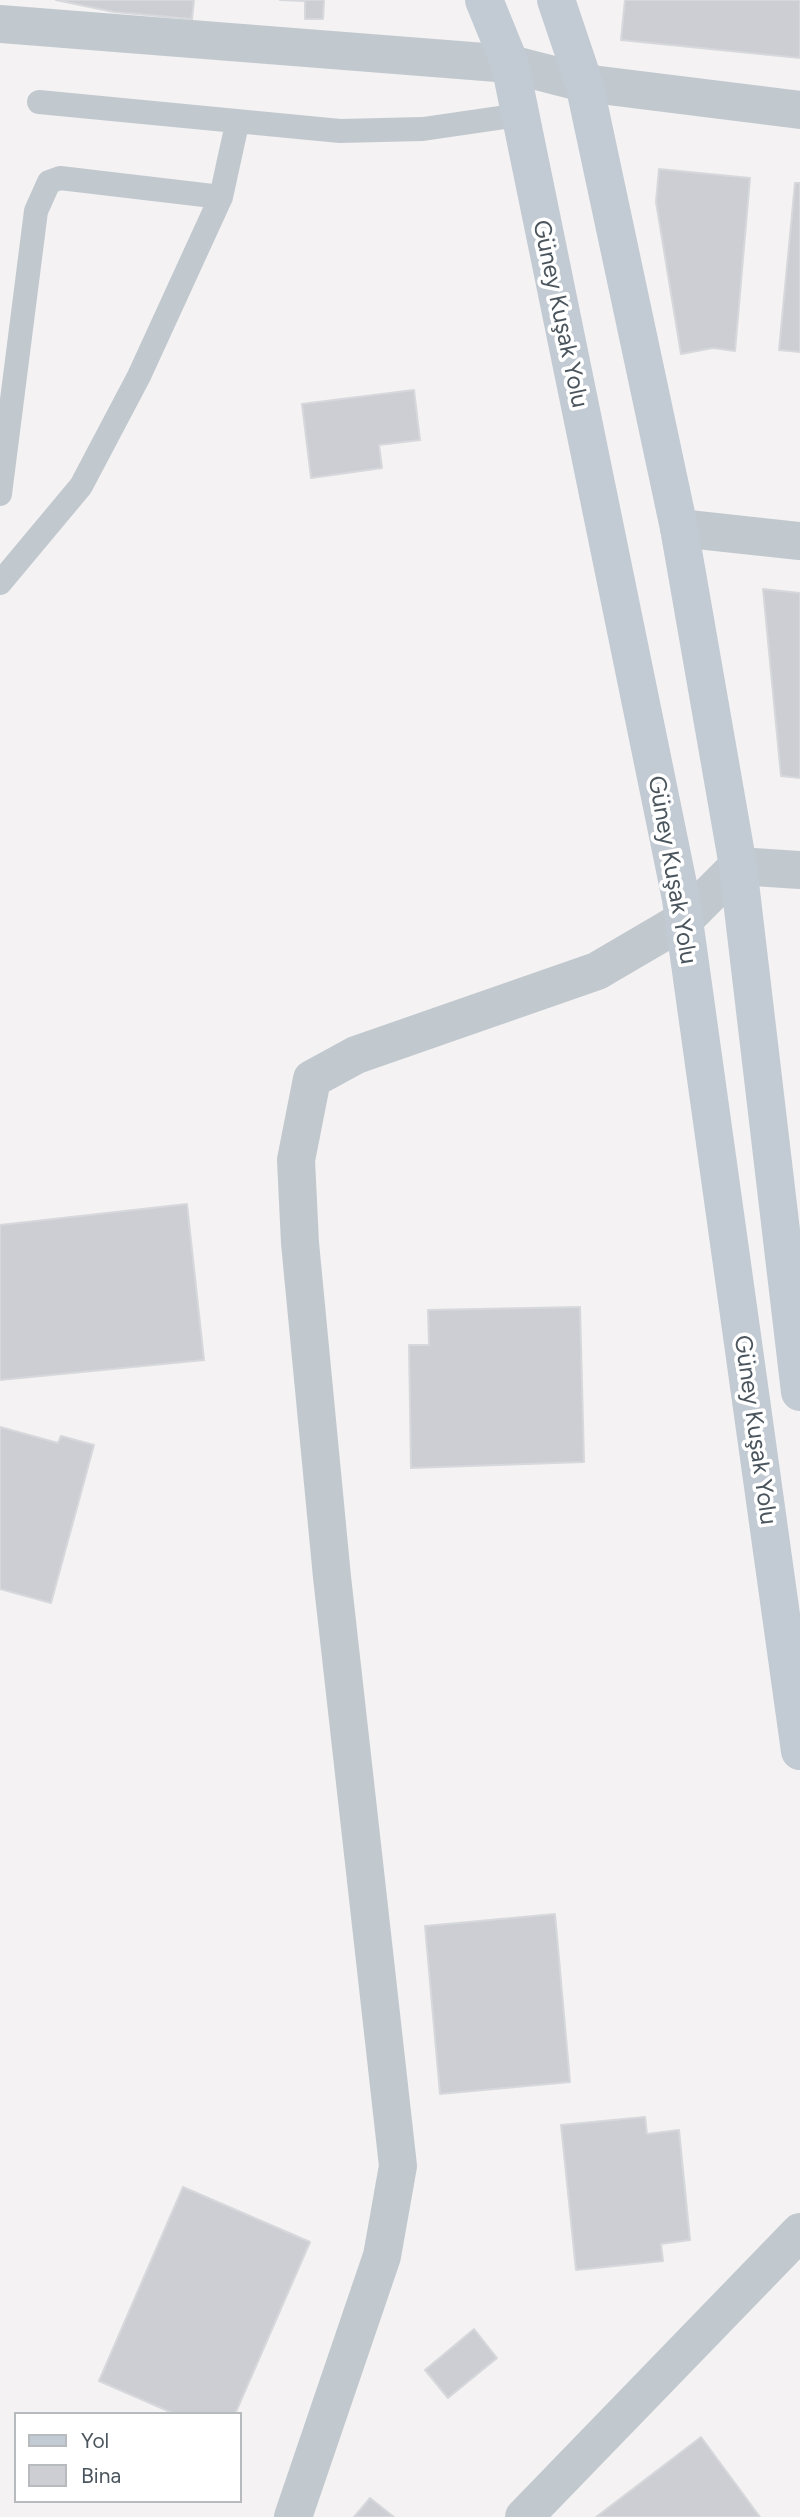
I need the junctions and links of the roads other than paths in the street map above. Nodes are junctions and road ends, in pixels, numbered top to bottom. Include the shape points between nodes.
1 (484, 0) edge
2 (556, 0) edge
3 (0, 24) edge
4 (510, 64) junction
5 (584, 83) junction
6 (38, 102) dead end
7 (800, 110) edge
8 (519, 115) junction
9 (237, 124) junction
10 (221, 197) junction
11 (0, 494) edge
12 (680, 528) junction
13 (800, 541) edge
14 (0, 583) edge
15 (738, 866) junction
16 (800, 870) edge
17 (684, 920) junction
18 (800, 1392) edge
19 (800, 1751) edge
20 (800, 2232) edge
21 (293, 2517) edge
22 (524, 2517) edge

1 - 4 main road, Güney Kuşak Yolu
2 - 5 main road, Güney Kuşak Yolu
3 - 4 street
4 - 5 street
4 - 8 main road, Güney Kuşak Yolu
5 - 7 street
5 - 12 main road, Güney Kuşak Yolu
6 - 9 lane
8 - 9 lane via 423,130 340,131
8 - 17 main road, Güney Kuşak Yolu
9 - 10 lane
10 - 11 lane via 60,178 50,182 36,211
10 - 14 lane via 139,376 81,486
12 - 13 street
12 - 15 main road, Güney Kuşak Yolu
15 - 16 street
15 - 17 street
15 - 18 main road, Güney Kuşak Yolu
17 - 19 main road, Güney Kuşak Yolu
17 - 21 street via 597,971 356,1055 312,1079 296,1160 300,1243 331,1577 398,2166 382,2256
20 - 22 street

